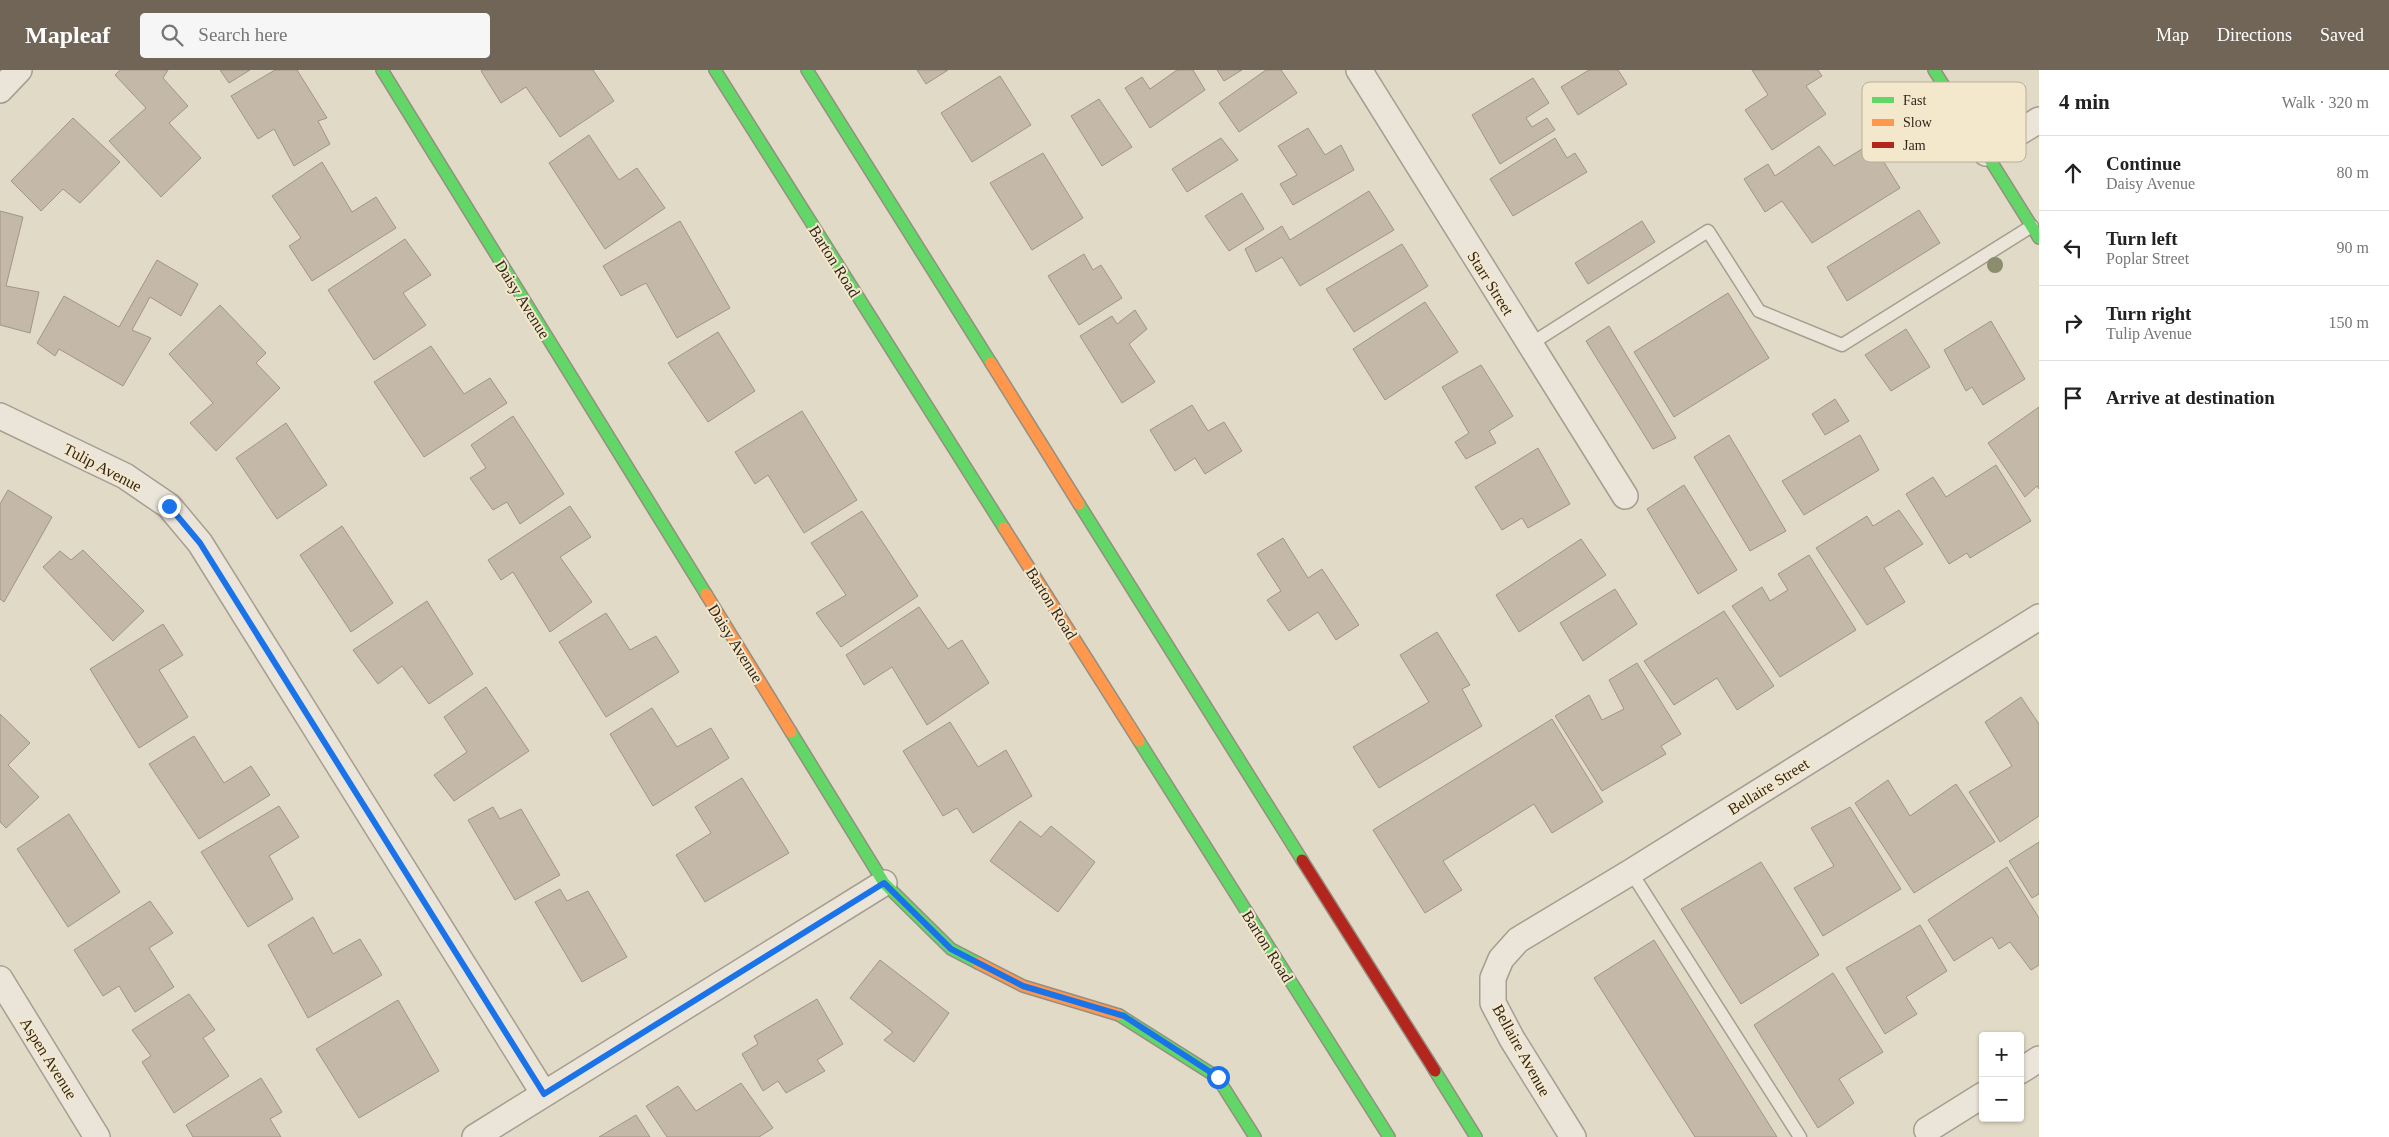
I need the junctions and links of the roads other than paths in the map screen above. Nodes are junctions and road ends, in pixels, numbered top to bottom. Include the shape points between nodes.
1 (19, 70) edge
2 (382, 70) edge
3 (715, 70) edge
4 (807, 70) edge
5 (1359, 70) edge
6 (1934, 70) edge
7 (1942, 82) edge
8 (0, 90) edge
9 (2039, 120) edge
10 (2026, 128) edge
11 (1992, 162) edge
12 (2032, 226) junction
13 (2039, 238) edge
14 (1529, 345) junction
15 (0, 416) edge
16 (1625, 496) dead end
17 (2039, 616) edge
18 (1631, 872) junction
19 (884, 883) junction
20 (1501, 959) joint
21 (0, 979) edge
22 (2039, 1059) edge
23 (2024, 1068) edge
24 (544, 1094) junction
25 (1979, 1097) edge
26 (1928, 1130) dead end
27 (97, 1137) edge
28 (475, 1137) edge
29 (1255, 1137) edge
30 (1389, 1137) edge
31 (1476, 1137) edge
32 (1573, 1137) edge
33 (1800, 1137) edge

1 - 8 street
2 - 19 main road, Daisy Avenue
3 - 30 main road, Barton Road
4 - 31 main road
5 - 14 street, Starr Street
6 - 7 main road
9 - 10 street
11 - 12 main road
12 - 13 main road
12 - 14 lane via 1842,345 1759,311 1708,231
14 - 16 street, Starr Street
15 - 24 street, Tulip Avenue via 125,476 169,506 200,543
17 - 18 street, Bellaire Street
18 - 20 street, Bellaire Street via 1518,940
18 - 33 lane
19 - 24 street
19 - 29 main road, Daisy Avenue via 951,949 1023,986 1124,1016 1218,1077
20 - 32 street, Bellaire Avenue via 1493,978 1493,1003
21 - 27 street, Aspen Avenue
22 - 23 street
24 - 28 street
25 - 26 street

